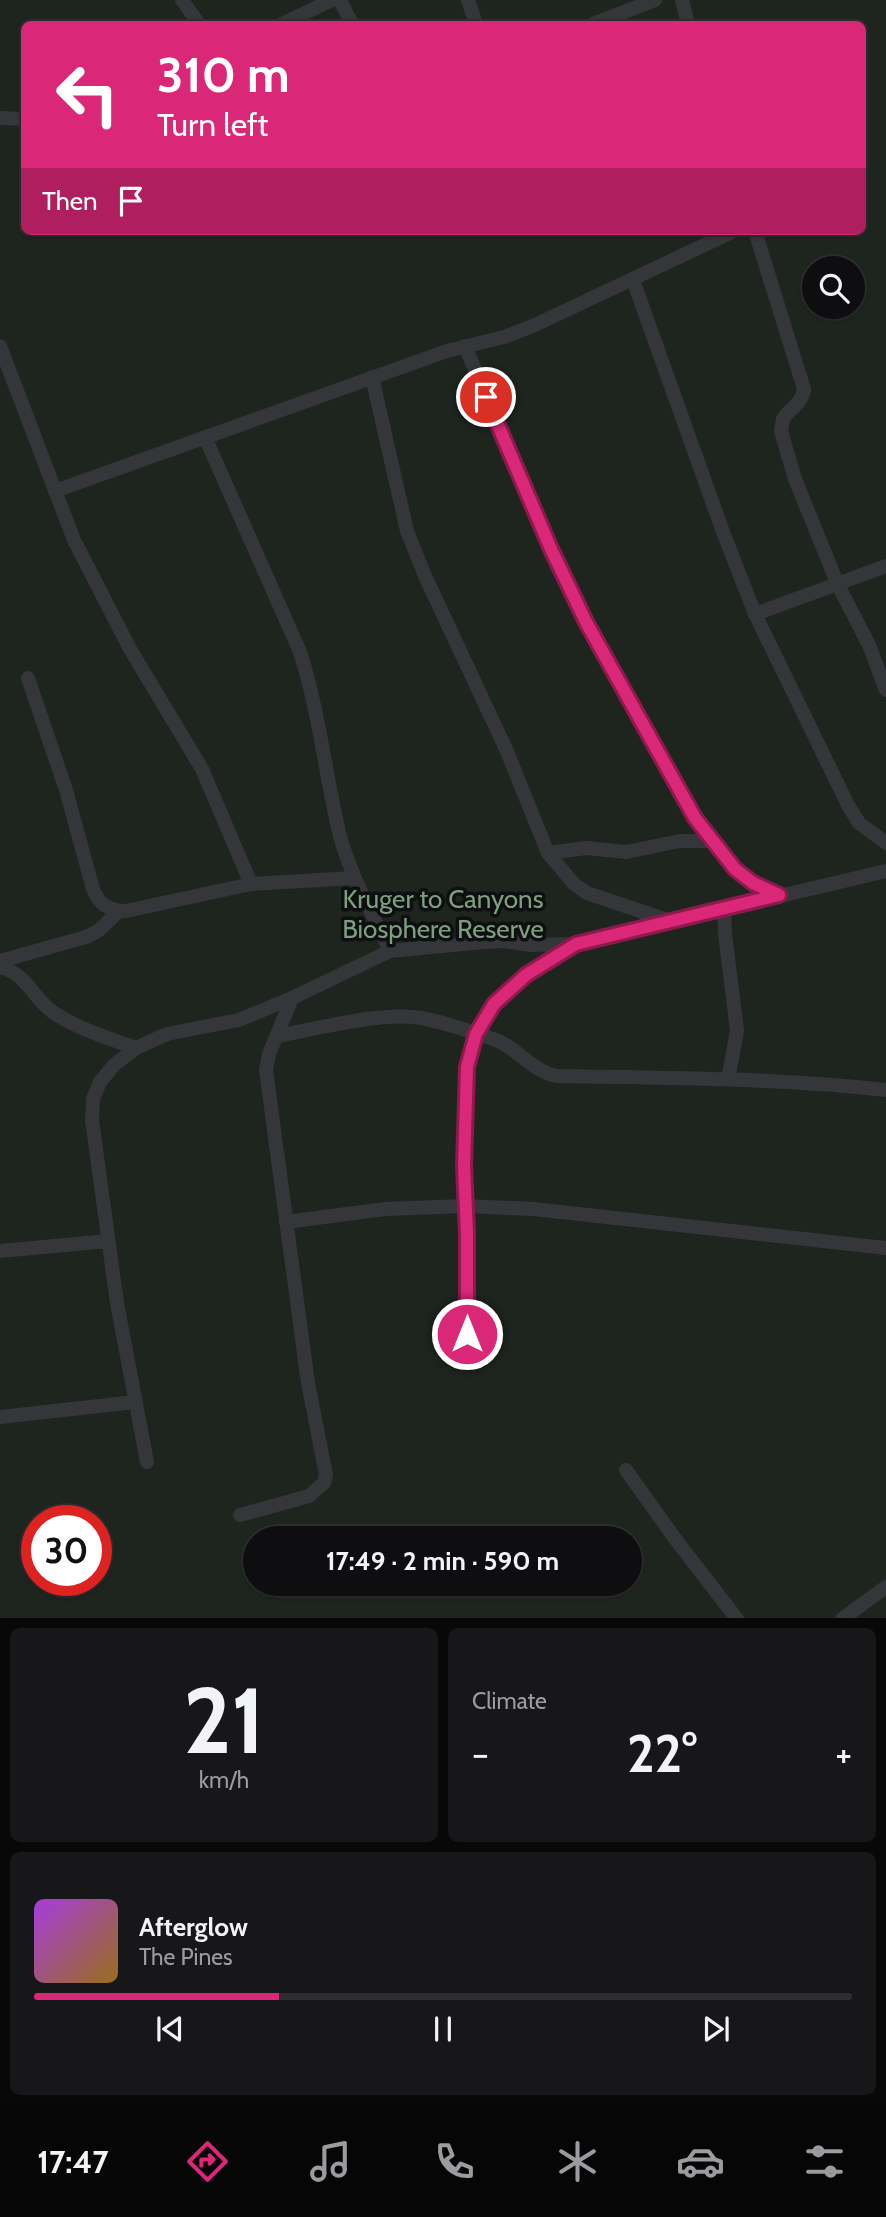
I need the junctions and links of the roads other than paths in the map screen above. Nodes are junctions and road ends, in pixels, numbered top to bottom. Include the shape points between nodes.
1 (182, 0) edge
2 (332, 0) edge
3 (340, 0) edge
4 (468, 0) edge
5 (655, 0) edge
6 (682, 0) edge
7 (198, 21) edge
8 (288, 21) edge
9 (350, 21) edge
10 (475, 21) edge
11 (601, 21) edge
12 (687, 21) edge
13 (0, 118) edge
14 (21, 119) edge
15 (726, 235) edge
16 (756, 235) edge
17 (633, 280) junction
18 (0, 346) edge
19 (465, 346) junction
20 (372, 377) junction
21 (205, 437) junction
22 (55, 491) junction
23 (886, 566) edge
24 (838, 585) junction
25 (755, 614) junction
26 (28, 678) dead end
27 (886, 690) edge
28 (711, 841) junction
29 (886, 843) edge
30 (548, 853) junction
31 (886, 871) edge
32 (355, 878) junction
33 (251, 884) junction
34 (779, 895) junction
35 (724, 908) junction
36 (119, 911) junction
37 (670, 921) junction
38 (576, 944) junction
39 (390, 951) junction
40 (0, 961) edge
41 (0, 967) edge
42 (292, 998) junction
43 (476, 1034) junction
44 (277, 1036) junction
45 (136, 1048) junction
46 (728, 1079) junction
47 (886, 1090) edge
48 (466, 1206) junction
49 (286, 1222) junction
50 (108, 1241) junction
51 (886, 1248) edge
52 (0, 1251) edge
53 (467, 1359) dead end
54 (135, 1402) junction
55 (0, 1417) edge
56 (147, 1462) dead end
57 (626, 1470) dead end
58 (240, 1515) dead end
59 (886, 1587) edge
60 (736, 1618) edge
61 (843, 1618) edge

1 - 7 street
2 - 8 street
3 - 9 street
4 - 10 street
5 - 11 street
6 - 12 street
13 - 14 street
15 - 17 street
16 - 24 street via 804,389 798,405 783,419 781,431 795,479
17 - 19 street via 525,329
17 - 25 street
18 - 22 street
19 - 20 street
19 - 28 street via 586,622
20 - 21 street
20 - 30 street via 407,531
21 - 22 street
21 - 32 street via 300,652 340,834
22 - 33 street via 105,603 202,769
23 - 24 street
24 - 25 street
24 - 27 street
25 - 29 street via 848,805 859,822
26 - 36 street via 95,896 109,909
28 - 30 street via 680,841 626,852 586,848
28 - 34 street via 743,876
30 - 37 street via 587,893
31 - 34 street
32 - 33 street
32 - 39 street
33 - 36 street
34 - 35 street
35 - 37 street
35 - 46 street via 737,1031
36 - 40 street via 86,937
37 - 38 street
38 - 39 street via 503,941
38 - 43 street via 509,989
39 - 42 street
41 - 45 street via 21,976 51,1011
42 - 44 street
42 - 45 street via 239,1020 167,1034
43 - 44 street via 409,1017
43 - 46 street via 505,1044 545,1073
43 - 48 street via 467,1067
44 - 49 street via 266,1070
45 - 50 street via 114,1065 93,1099
46 - 47 street
48 - 49 street via 385,1209
48 - 51 street via 534,1209
48 - 53 street
49 - 58 street via 326,1475 318,1491 309,1496
50 - 52 street
50 - 54 street
54 - 55 street
54 - 56 street
57 - 60 street
59 - 61 street

